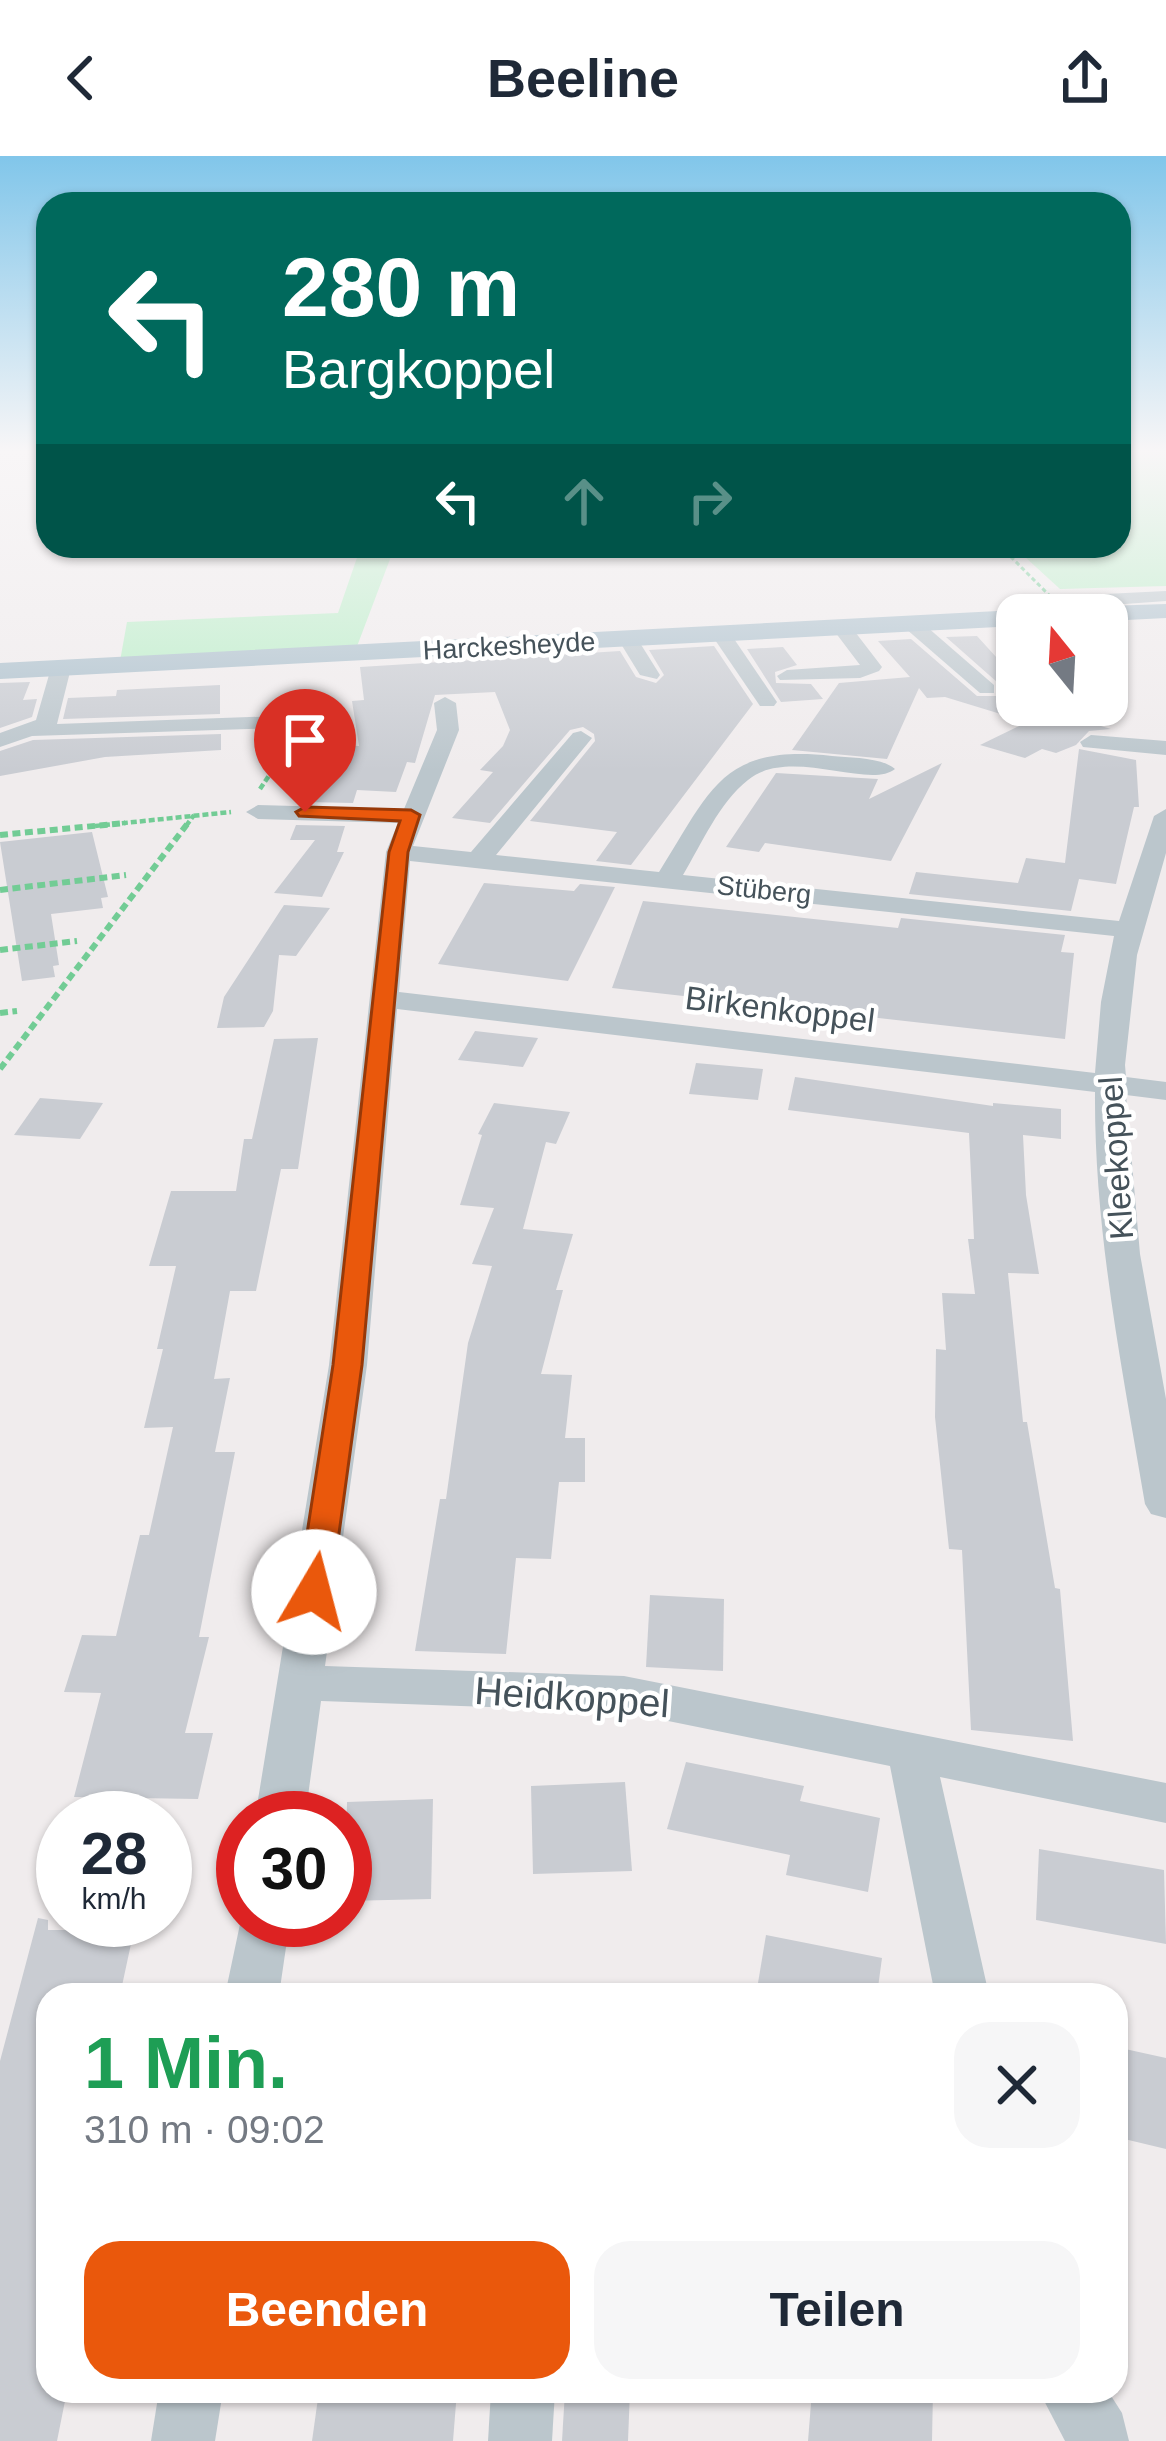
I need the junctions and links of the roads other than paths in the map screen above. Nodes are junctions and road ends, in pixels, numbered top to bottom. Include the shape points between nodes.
1 (1166, 596) edge
2 (1128, 599) edge
3 (1166, 611) edge
4 (1128, 613) edge
5 (996, 619) edge
6 (912, 624) junction
7 (842, 628) junction
8 (721, 634) junction
9 (628, 639) junction
10 (61, 668) junction
11 (0, 671) edge
12 (650, 675) dead end
13 (788, 676) dead end
14 (987, 689) dead end
15 (766, 703) dead end
16 (445, 704) dead end
17 (306, 721) dead end
18 (37, 731) junction
19 (581, 738) dead end
20 (0, 740) edge
21 (1091, 742) dead end
22 (1166, 748) edge
23 (884, 769) dead end
24 (258, 812) road end
25 (411, 815) junction
26 (1166, 816) edge
27 (398, 852) junction
28 (479, 859) junction
29 (668, 880) junction
30 (1145, 909) edge
31 (386, 998) junction
32 (1108, 1084) junction
33 (1166, 1091) edge
34 (1166, 1504) edge
35 (301, 1683) junction
36 (911, 1751) junction
37 (284, 1791) edge
38 (1166, 1803) edge
39 (260, 1947) edge
40 (254, 1983) edge
41 (959, 1983) edge
42 (189, 2403) edge
43 (523, 2403) edge
44 (183, 2441) edge
45 (520, 2441) edge

1 - 2 street
3 - 4 main road
5 - 6 main road, Harckesheyde
6 - 7 main road, Harckesheyde
6 - 14 street
7 - 8 main road, Harckesheyde
7 - 13 street via 872,667
8 - 9 main road, Harckesheyde
8 - 15 street
9 - 10 main road, Harckesheyde
9 - 12 street
10 - 11 main road, Harckesheyde
10 - 18 street
16 - 25 street via 448,730
17 - 18 street
18 - 20 street
19 - 28 street
21 - 22 street
23 - 29 street via 802,761 751,767
24 - 25 street
25 - 27 street
26 - 30 street, Kleekoppel
27 - 28 street, Stüberg
27 - 31 street
28 - 29 street, Stüberg
29 - 30 street, Stüberg
30 - 32 street, Kleekoppel via 1115,997
31 - 32 street, Birkenkoppel
31 - 35 street via 348,1365
32 - 33 street, Birkenkoppel
32 - 34 street, Kleekoppel via 1114,1208
35 - 36 street, Heidkoppel via 625,1694
35 - 37 street
36 - 38 street, Heidkoppel
36 - 41 street
39 - 40 street
42 - 44 street
43 - 45 street

